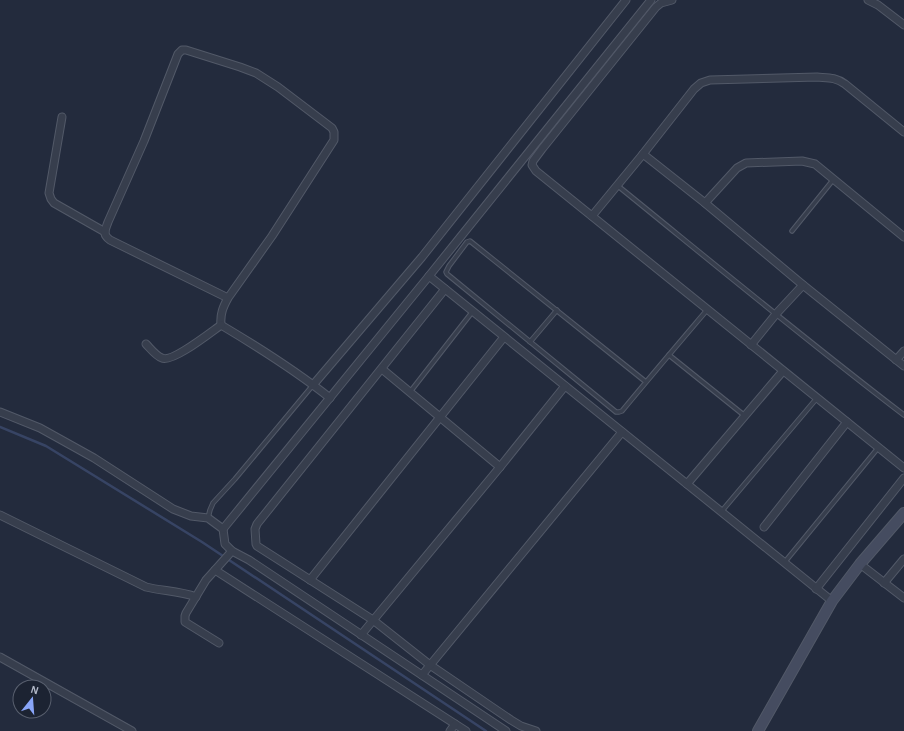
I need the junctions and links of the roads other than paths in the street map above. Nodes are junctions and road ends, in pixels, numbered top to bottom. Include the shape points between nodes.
1 (626, 0) edge
2 (651, 0) edge
3 (672, 0) edge
4 (868, 0) edge
5 (904, 25) edge
6 (62, 117) dead end
7 (904, 132) edge
8 (535, 144) junction
9 (542, 149) junction
10 (643, 154) junction
11 (833, 180) junction
12 (617, 185) junction
13 (705, 203) junction
14 (592, 216) junction
15 (792, 231) dead end
16 (105, 232) junction
17 (904, 237) edge
18 (429, 276) junction
19 (803, 285) junction
20 (445, 289) junction
21 (228, 298) junction
22 (707, 309) junction
23 (557, 310) junction
24 (473, 311) junction
25 (776, 314) junction
26 (221, 325) junction
27 (504, 337) junction
28 (530, 342) junction
29 (146, 344) dead end
30 (751, 345) junction
31 (904, 351) edge
32 (669, 355) junction
33 (896, 360) junction
34 (904, 366) edge
35 (382, 368) junction
36 (783, 371) junction
37 (646, 382) junction
38 (313, 385) junction
39 (565, 386) junction
40 (410, 392) junction
41 (330, 398) junction
42 (817, 398) junction
43 (0, 412) edge
44 (904, 415) edge
45 (745, 416) junction
46 (440, 417) junction
47 (847, 422) junction
48 (622, 432) junction
49 (878, 448) junction
50 (500, 467) junction
51 (904, 468) edge
52 (904, 478) edge
53 (687, 484) junction
54 (721, 512) junction
55 (904, 513) edge
56 (0, 515) edge
57 (208, 518) junction
58 (764, 527) dead end
59 (223, 529) junction
60 (230, 553) junction
61 (904, 559) edge
62 (784, 563) junction
63 (860, 564) junction
64 (215, 570) junction
65 (310, 580) junction
66 (884, 583) junction
67 (816, 589) junction
68 (196, 597) junction
69 (904, 598) edge
70 (832, 601) junction
71 (373, 620) junction
72 (361, 635) junction
73 (219, 643) dead end
74 (0, 657) edge
75 (430, 665) junction
76 (422, 675) junction
77 (455, 724) junction
78 (132, 731) edge
79 (450, 731) edge
80 (466, 731) edge
81 (506, 731) edge
82 (536, 731) edge
83 (758, 731) edge

1 - 38 street via 422,257
2 - 8 street
3 - 9 street via 656,7
4 - 5 street via 878,4
6 - 16 street via 48,193 54,202
7 - 10 street via 837,79 816,77 710,80 694,89
8 - 9 street
8 - 18 street
9 - 14 street via 533,161 532,165 536,171
10 - 12 street
10 - 13 street
11 - 13 street via 815,164 808,162 746,163 738,168
11 - 15 lane
11 - 17 street
12 - 14 street
12 - 25 lane
13 - 19 street
14 - 22 street
16 - 21 street via 110,240
16 - 21 street via 178,54 182,50 240,67 263,77 332,128 334,140
18 - 20 street
18 - 41 street
19 - 25 street
19 - 33 street
20 - 24 street
20 - 35 street
21 - 26 street via 221,314
22 - 30 street
22 - 32 lane
23 - 28 lane
23 - 28 lane via 470,241 467,242 449,266 447,274
23 - 37 lane
24 - 27 street
24 - 40 lane
25 - 30 street
25 - 44 lane
26 - 29 street via 167,359 161,358
26 - 38 street
27 - 39 street
27 - 46 street
28 - 37 lane via 616,412 622,410
30 - 36 street
31 - 33 street
32 - 37 lane
32 - 45 lane
33 - 34 street
35 - 40 street
35 - 65 street via 255,529 257,546
36 - 42 street
36 - 45 street
38 - 41 street
38 - 57 lane via 213,503
39 - 48 street
39 - 50 street
40 - 46 street
41 - 59 street
42 - 47 street
42 - 54 lane
43 - 57 street via 40,428 94,458 173,509 190,516
45 - 53 street
46 - 50 street
46 - 65 street
47 - 49 street
47 - 58 street
48 - 53 street
48 - 75 street
49 - 51 street
49 - 62 lane
50 - 71 street
52 - 67 street
53 - 54 street
54 - 62 street
55 - 63 street
56 - 68 street via 146,587
57 - 59 street
59 - 60 street via 225,544
60 - 64 street
60 - 72 street via 249,560
61 - 66 street
62 - 67 street
63 - 66 street
63 - 70 street
64 - 68 street
64 - 77 street
65 - 71 street
66 - 69 street
67 - 70 street
68 - 73 street via 186,613 185,622
70 - 83 street
71 - 72 street
71 - 75 street
72 - 76 street
74 - 78 street
75 - 76 street
75 - 82 street via 511,720
76 - 81 street
77 - 79 street
77 - 80 street

